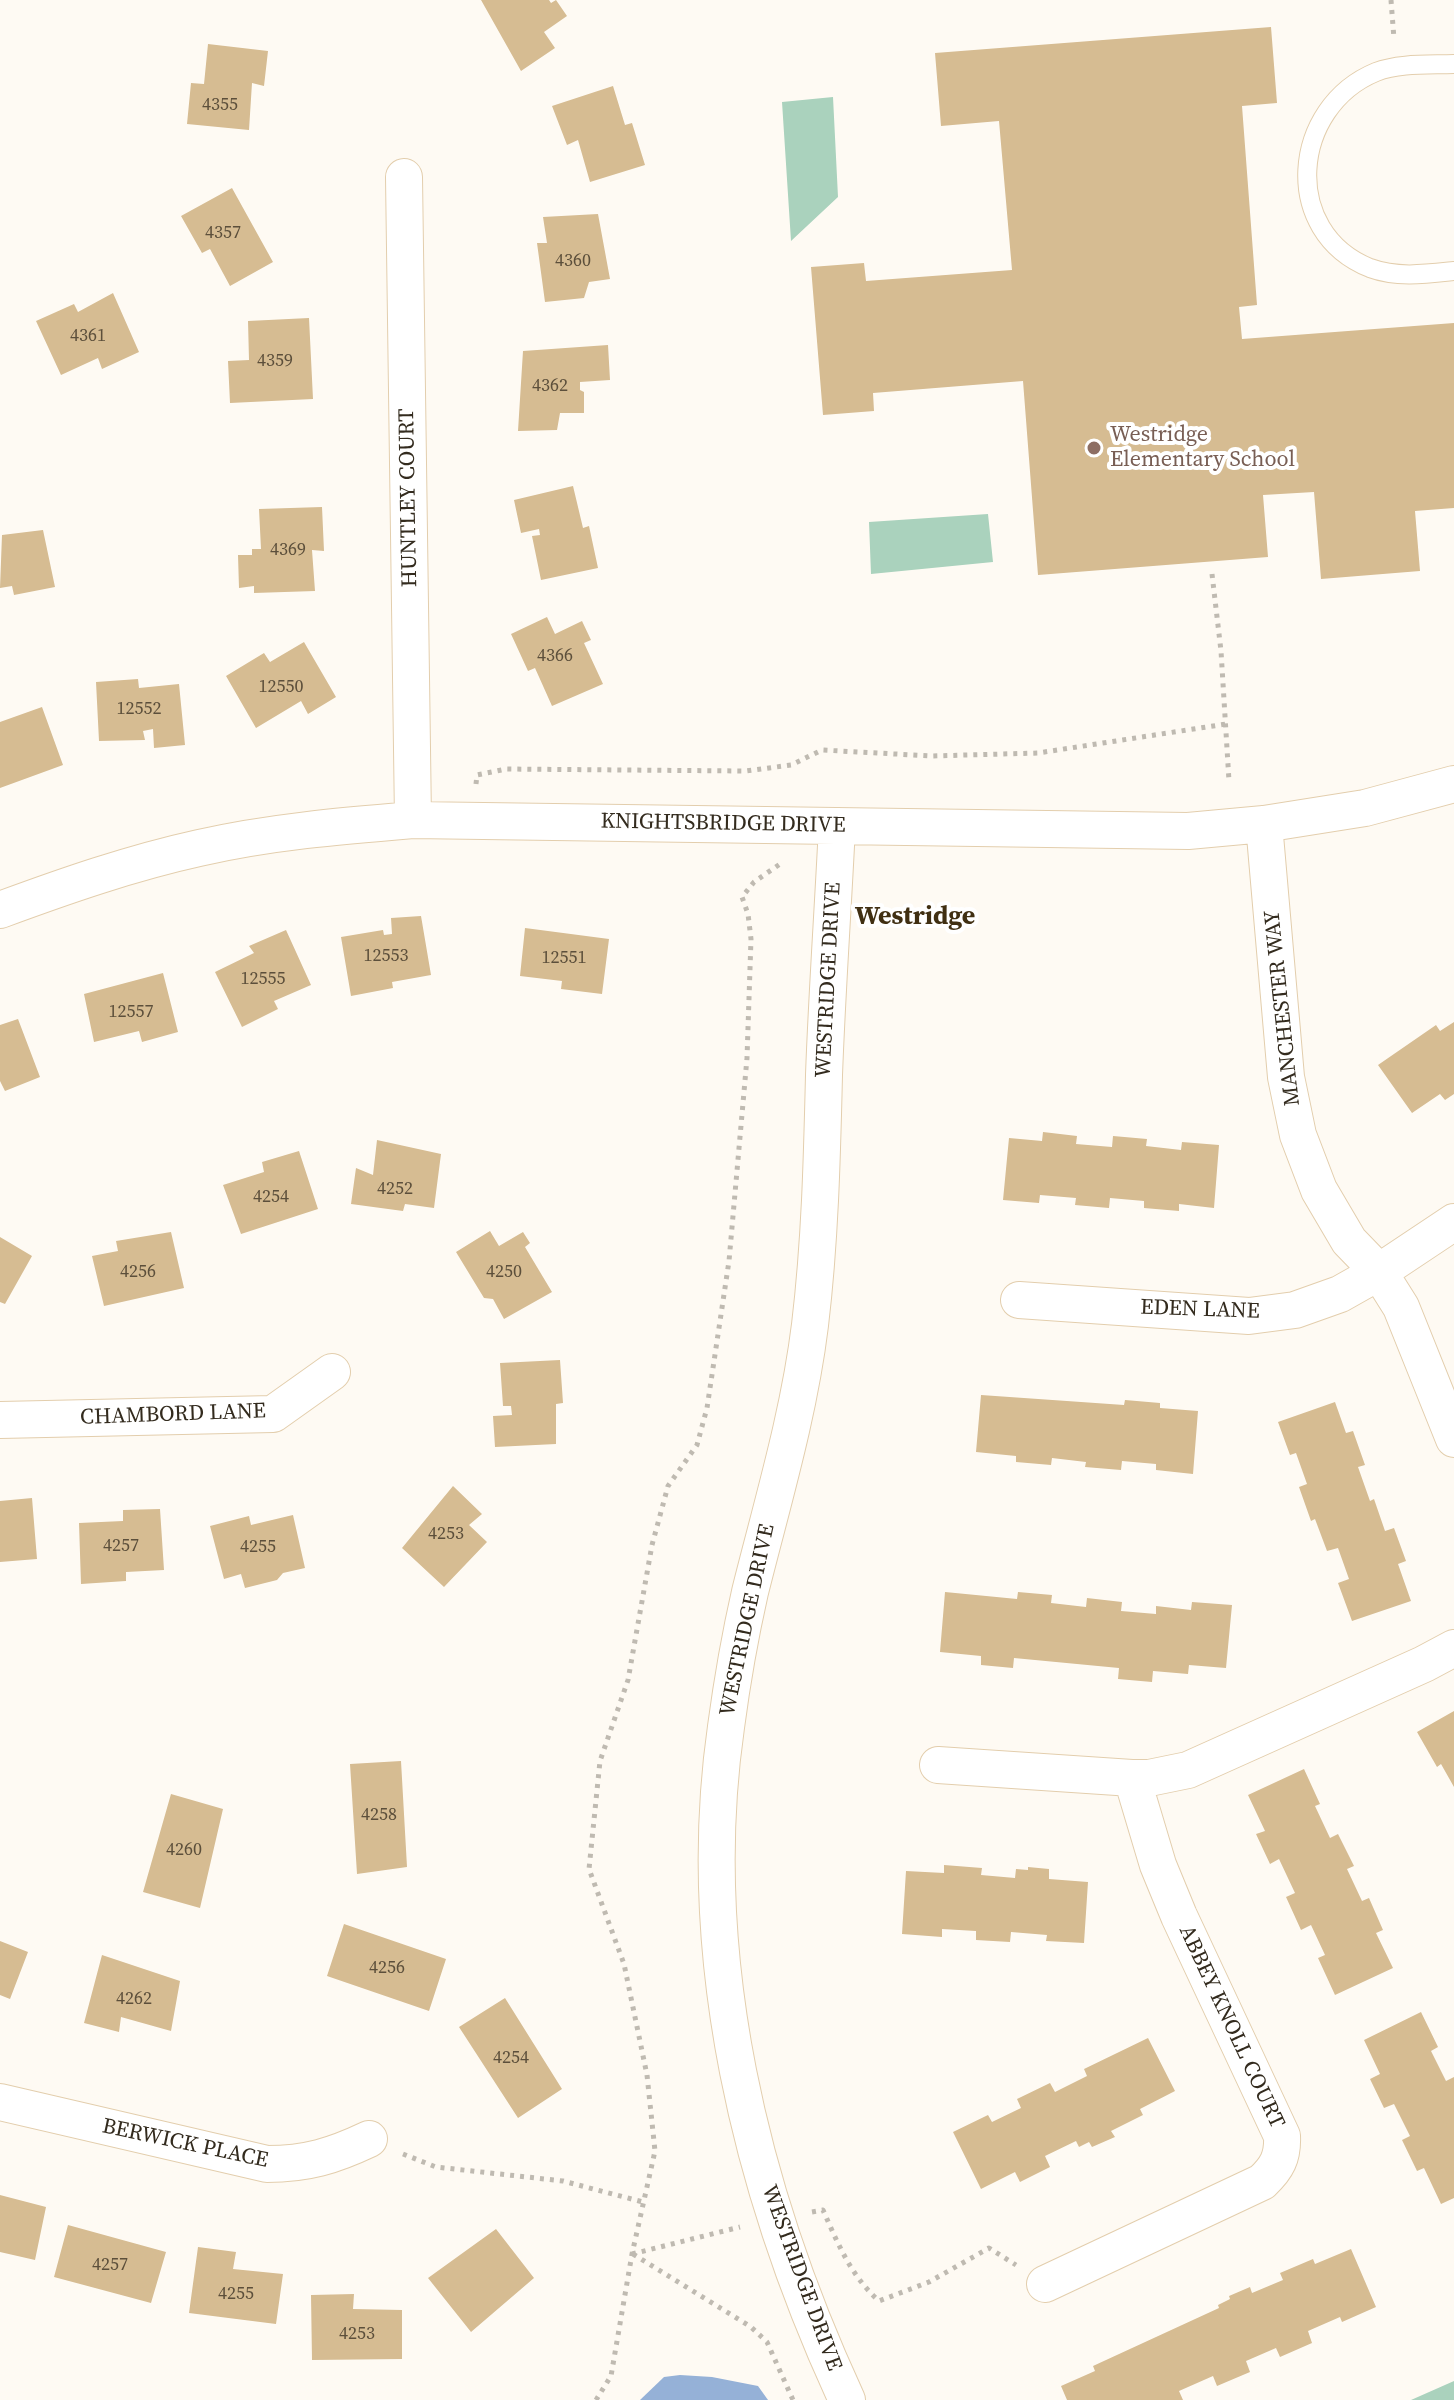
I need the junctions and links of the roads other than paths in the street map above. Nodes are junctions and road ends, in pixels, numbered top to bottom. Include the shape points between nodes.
1 (1454, 64) edge
2 (404, 177) dead end
3 (1454, 271) edge
4 (1454, 784) edge
5 (413, 820) junction
6 (1264, 824) junction
7 (837, 826) junction
8 (0, 910) edge
9 (1454, 1222) edge
10 (1379, 1272) junction
11 (1019, 1300) dead end
12 (332, 1372) dead end
13 (0, 1420) edge
14 (1454, 1439) edge
15 (1454, 1648) edge
16 (938, 1765) dead end
17 (1132, 1778) junction
18 (0, 2102) edge
19 (369, 2139) road end
20 (1045, 2284) road end
21 (847, 2400) edge

1 - 3 lane via 1375,73 1339,97 1320,120 1307,154 1307,191 1314,214 1348,255 1392,274
2 - 5 street, HUNTLEY COURT
4 - 6 street, KNIGHTSBRIDGE DRIVE via 1365,808
5 - 7 street, KNIGHTSBRIDGE DRIVE
5 - 8 street, KNIGHTSBRIDGE DRIVE via 305,829 200,847 77,881
6 - 7 street, KNIGHTSBRIDGE DRIVE via 1188,831
6 - 10 street, MANCHESTER WAY via 1286,1077 1298,1135 1319,1190 1349,1241
7 - 21 street, WESTRIDGE DRIVE via 821,1219 810,1328 795,1414 749,1599 717,1802 719,1915 730,2027 751,2137 789,2258
9 - 10 street, EDEN LANE
10 - 11 street, EDEN LANE via 1295,1310 1249,1316
10 - 14 street, MANCHESTER WAY via 1401,1307
12 - 13 street, CHAMBORD LANE via 273,1414
15 - 17 street via 1188,1770
16 - 17 street
17 - 20 street, ABBEY KNOLL COURT via 1158,1865 1282,2136 1283,2152 1276,2169 1262,2182
18 - 19 street, BERWICK PLACE via 267,2164 335,2156

